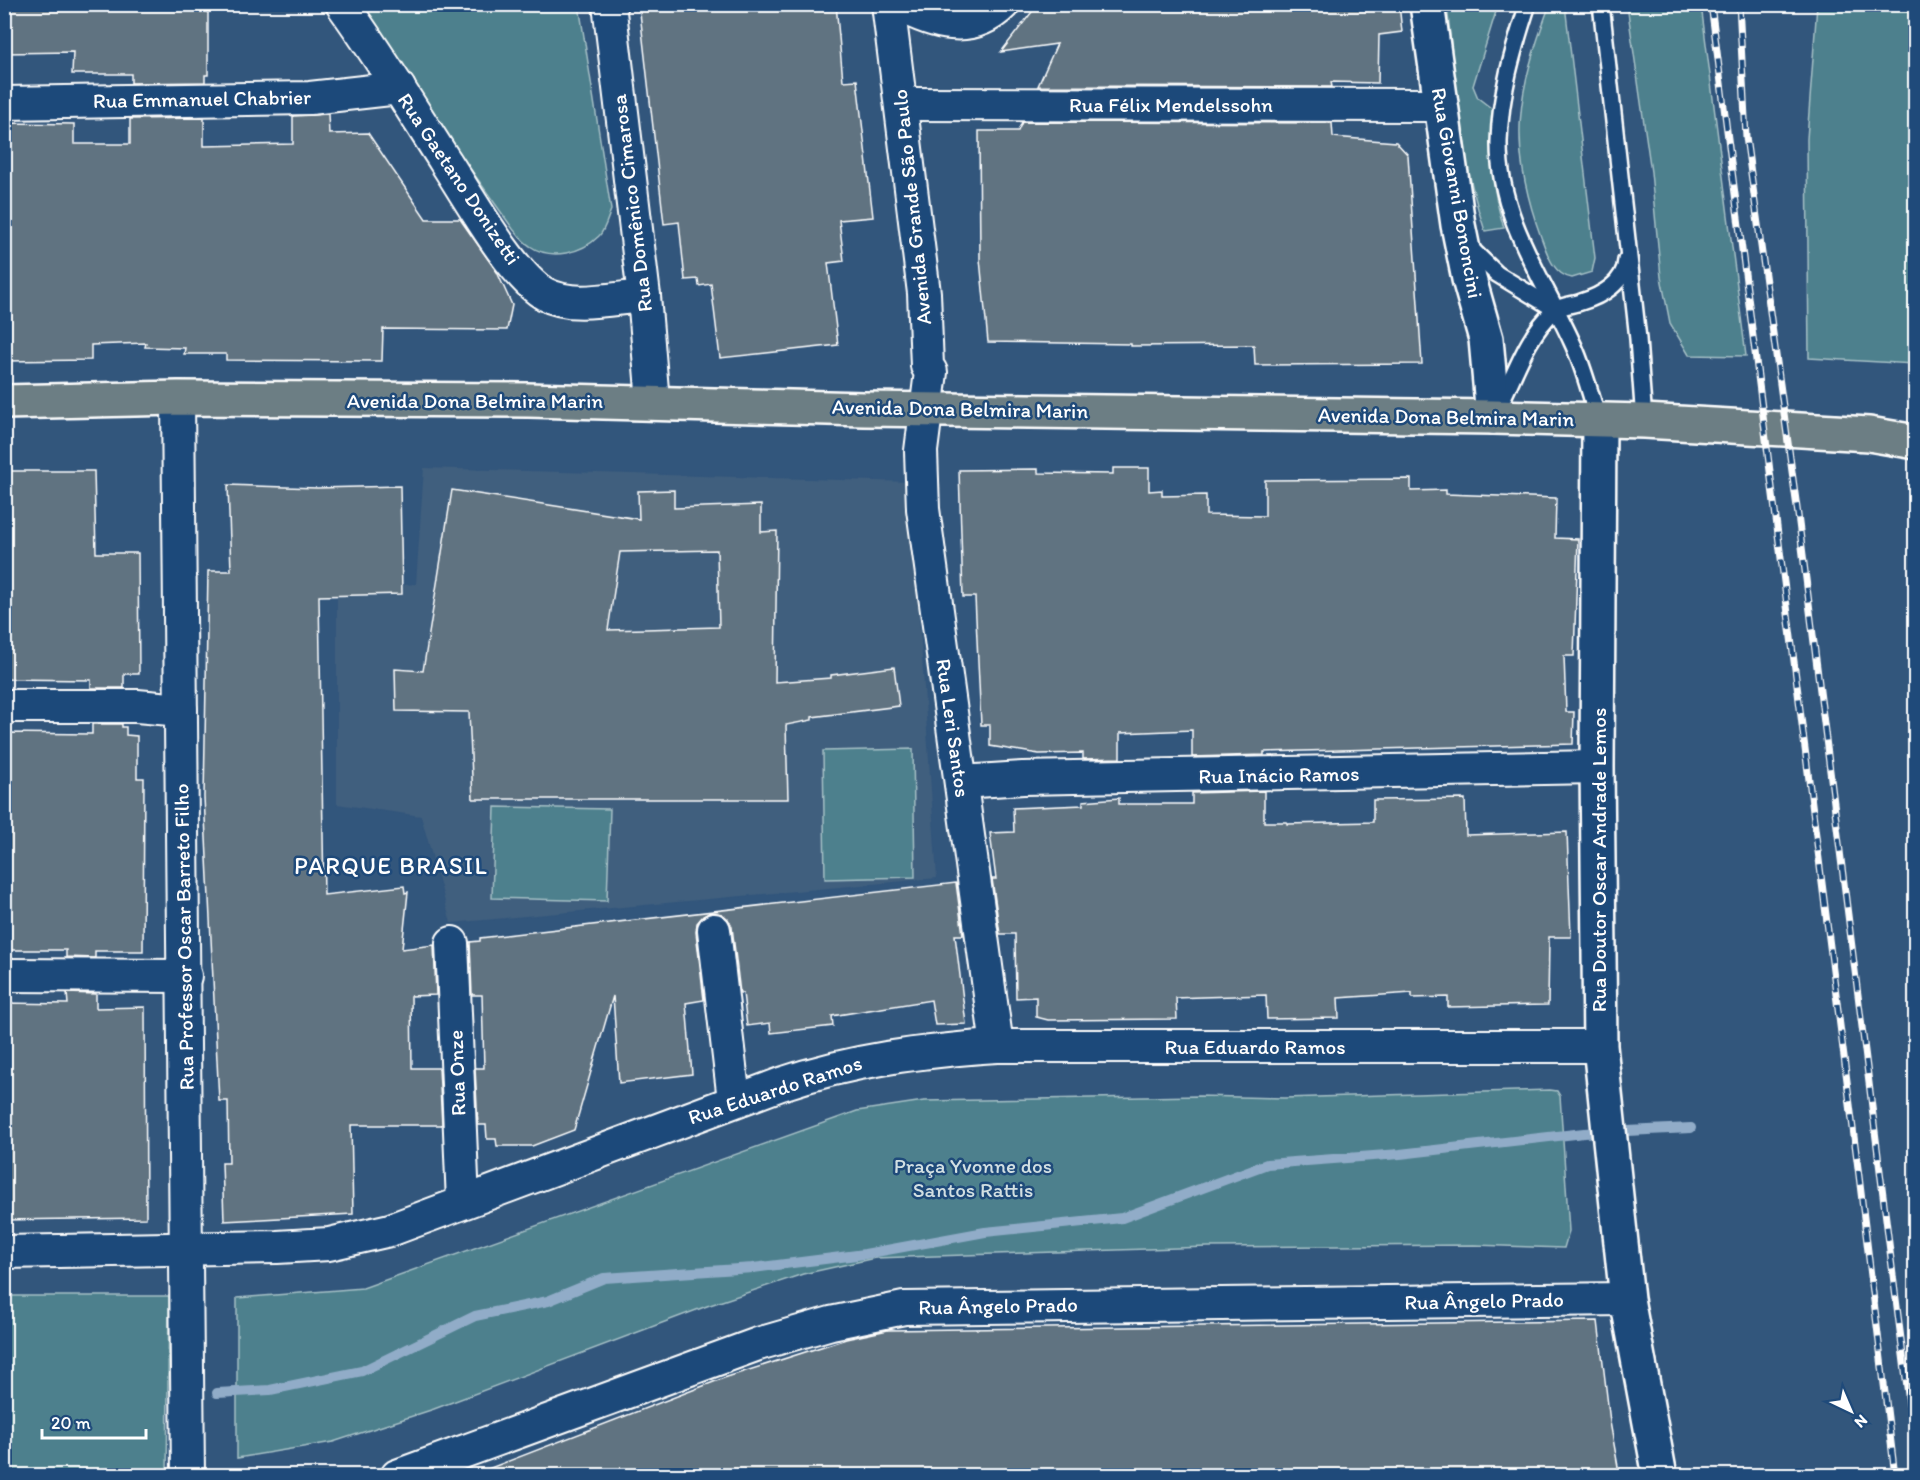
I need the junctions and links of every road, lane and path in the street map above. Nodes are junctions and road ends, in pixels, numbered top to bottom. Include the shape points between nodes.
1 (342, 4) edge
2 (609, 4) edge
3 (888, 4) edge
4 (897, 4) edge
5 (1003, 4) edge
6 (1427, 4) edge
7 (1528, 4) edge
8 (1601, 4) edge
9 (399, 88) junction
10 (4, 103) edge
11 (902, 104) junction
12 (1439, 105) junction
13 (1461, 239) junction
14 (1627, 245) junction
15 (644, 296) junction
16 (1556, 309) junction
17 (178, 398) junction
18 (4, 402) edge
19 (653, 402) junction
20 (926, 410) junction
21 (1493, 417) junction
22 (1599, 420) junction
23 (1644, 421) junction
24 (1916, 442) edge
25 (4, 706) edge
26 (181, 710) junction
27 (1597, 767) junction
28 (961, 782) junction
29 (714, 930) dead end
30 (452, 943) dead end
31 (4, 975) edge
32 (185, 976) junction
33 (997, 1046) junction
34 (1600, 1046) junction
35 (734, 1100) junction
36 (463, 1202) junction
37 (187, 1251) junction
38 (4, 1252) edge
39 (1627, 1299) junction
40 (188, 1476) edge
41 (397, 1476) edge
42 (1660, 1476) edge

1 - 9 street, Rua Gaetano Donizetti
2 - 15 street, Rua Domênico Cimarosa
3 - 11 street, Avenida Grande São Paulo
4 - 5 street via 950,25 970,24 994,13
6 - 12 street, Rua Giovanni Bononcini
7 - 16 lane via 1502,95 1499,145 1517,234
8 - 14 lane
9 - 10 street, Rua Emmanuel Chabrier via 310,98
9 - 15 street, Rua Gaetano Donizetti via 481,219 536,288 562,299
11 - 12 street, Rua Félix Mendelssohn
11 - 20 street, Avenida Grande São Paulo via 924,293 930,372
12 - 13 street, Rua Giovanni Bononcini
13 - 16 lane via 1497,274
13 - 21 street, Rua Giovanni Bononcini via 1486,339
14 - 16 lane via 1626,266 1618,281 1588,300
14 - 23 lane
15 - 19 street, Rua Domênico Cimarosa
16 - 21 lane via 1536,333
16 - 22 lane via 1574,345
17 - 18 main road, Avenida Dona Belmira Marin
17 - 19 main road, Avenida Dona Belmira Marin
17 - 26 street, Rua Professor Oscar Barreto Filho
19 - 20 main road, Avenida Dona Belmira Marin
20 - 21 main road, Avenida Dona Belmira Marin
20 - 28 street, Rua Leri Santos via 921,451 923,509
21 - 22 main road, Avenida Dona Belmira Marin
22 - 23 main road, Avenida Dona Belmira Marin
22 - 27 street, Rua Doutor Oscar Andrade Lemos
23 - 24 main road, Avenida Dona Belmira Marin via 1869,434
25 - 26 street via 137,706
26 - 32 street, Rua Professor Oscar Barreto Filho
27 - 28 street, Rua Inácio Ramos
27 - 34 street, Rua Doutor Oscar Andrade Lemos
28 - 33 street, Rua Leri Santos
29 - 35 street
30 - 36 street, Rua Onze
31 - 32 street
32 - 37 street, Rua Professor Oscar Barreto Filho
33 - 34 street, Rua Eduardo Ramos
33 - 35 street, Rua Eduardo Ramos via 898,1054 842,1065
34 - 39 street, Rua Doutor Oscar Andrade Lemos
35 - 36 street, Rua Eduardo Ramos
36 - 37 street, Rua Eduardo Ramos via 390,1230 329,1244
37 - 38 street, Rua Eduardo Ramos
37 - 40 street, Rua Professor Oscar Barreto Filho
39 - 41 street, Rua Ângelo Prado via 904,1308 758,1344
39 - 42 street, Rua Doutor Oscar Andrade Lemos

